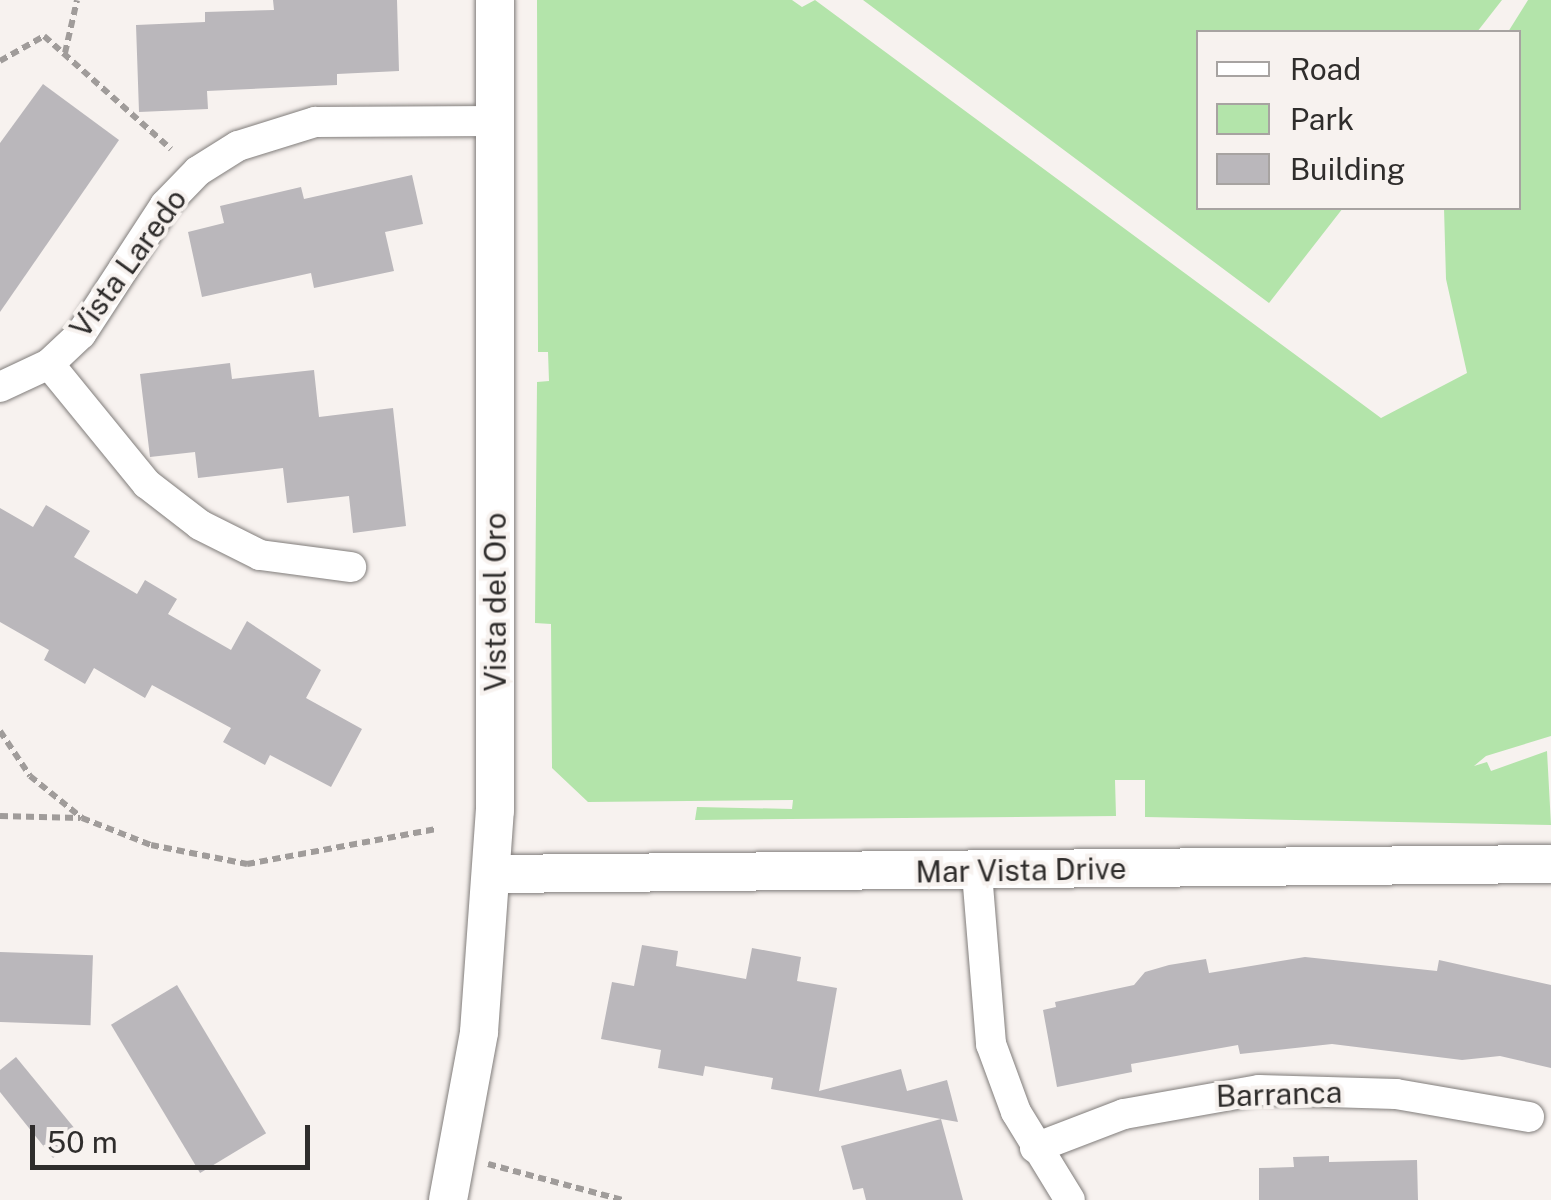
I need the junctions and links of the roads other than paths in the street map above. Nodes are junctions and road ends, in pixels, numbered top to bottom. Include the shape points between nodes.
1 (495, 0) edge
2 (494, 120) junction
3 (49, 364) junction
4 (0, 388) edge
5 (351, 567) dead end
6 (1551, 864) edge
7 (977, 872) junction
8 (491, 874) junction
9 (1528, 1117) dead end
10 (1036, 1148) junction
11 (448, 1200) edge
12 (1070, 1200) edge

1 - 2 street, Vista del Oro
2 - 3 street, Vista Laredo via 316,122 238,146 198,171 165,204 80,334
2 - 8 street, Vista del Oro
3 - 4 street, Vista Laredo
3 - 5 street via 147,484 200,526 260,555
6 - 7 street, Mar Vista Drive
7 - 8 street, Mar Vista Drive
7 - 10 street via 991,1044
8 - 11 street, Vista del Oro via 476,1048
9 - 10 street, Barranca via 1396,1094 1259,1090 1124,1114
10 - 12 street

